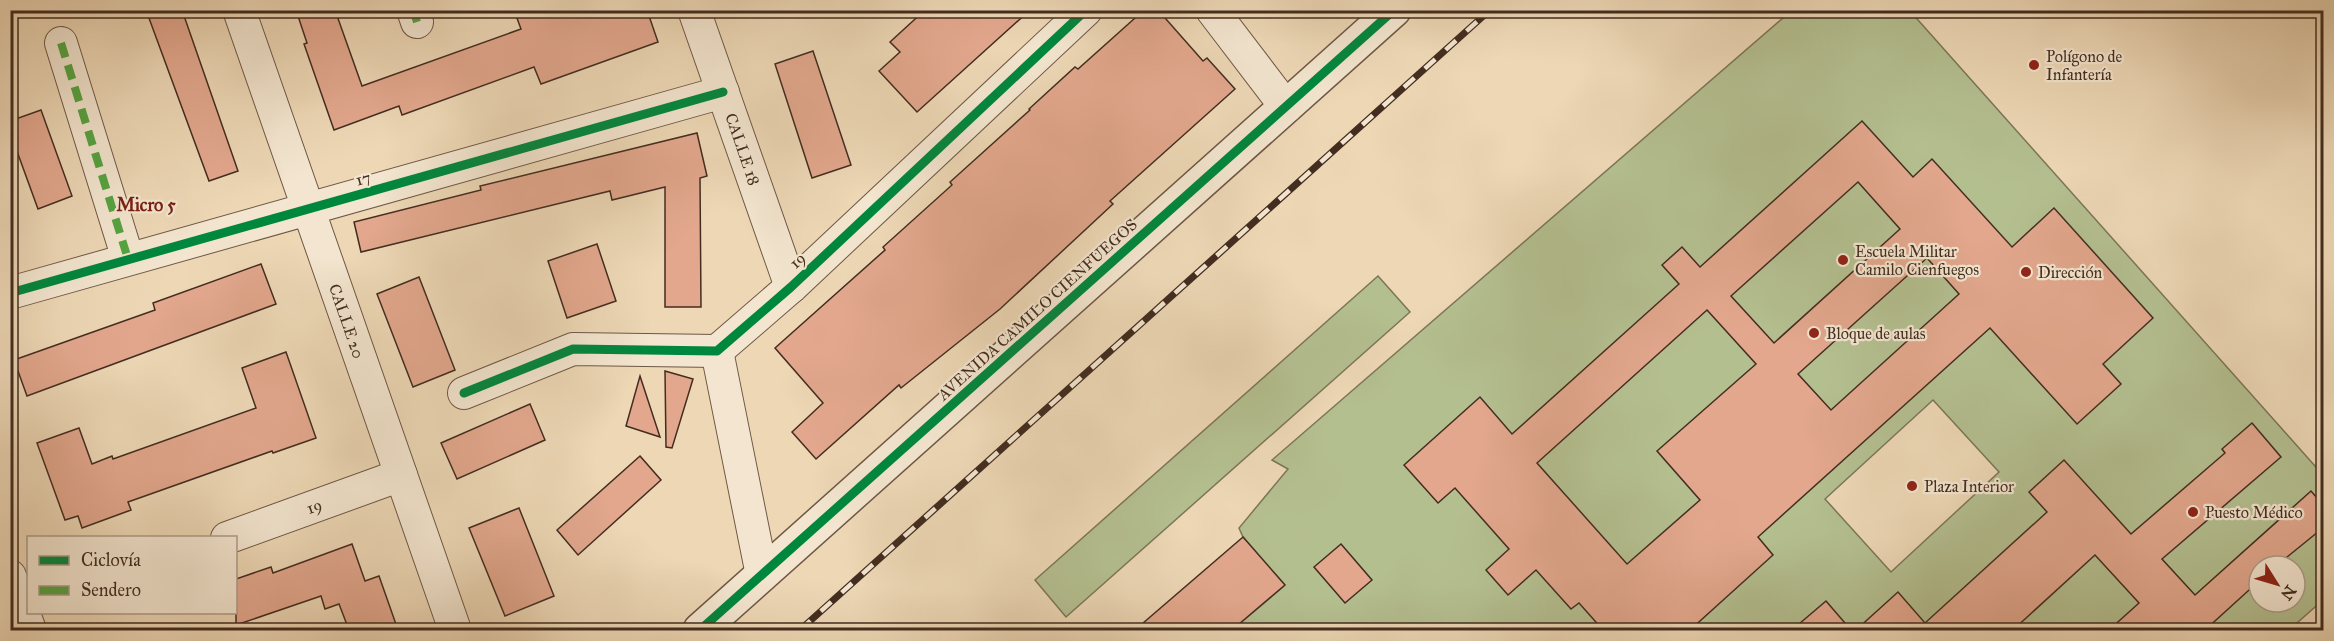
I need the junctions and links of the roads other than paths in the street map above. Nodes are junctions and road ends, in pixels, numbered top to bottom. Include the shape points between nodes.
1 (239, 10) edge
2 (694, 10) edge
3 (1086, 10) edge
4 (1212, 10) edge
5 (1394, 10) edge
6 (61, 43) dead end
7 (723, 92) junction
8 (1286, 106) junction
9 (308, 209) junction
10 (128, 260) junction
11 (791, 286) junction
12 (10, 293) edge
13 (717, 351) junction
14 (464, 393) dead end
15 (401, 475) junction
16 (230, 536) edge
17 (762, 575) junction
18 (10, 576) edge
19 (23, 617) edge
20 (454, 630) edge
21 (700, 630) edge

1 - 9 street, CALLE 20
2 - 7 street, CALLE 18
3 - 11 street, 19
4 - 8 street
5 - 8 street, AVENIDA CAMILO CIENFUEGOS
6 - 10 street
7 - 9 street, 17
7 - 11 street, CALLE 18
8 - 17 street, AVENIDA CAMILO CIENFUEGOS
9 - 10 street, 17
9 - 15 street, CALLE 20
10 - 12 street, 17
11 - 13 street, 19
13 - 14 street via 573,349
13 - 17 street
15 - 16 street, 19
15 - 20 street, CALLE 20
17 - 21 street, AVENIDA CAMILO CIENFUEGOS
18 - 19 street

